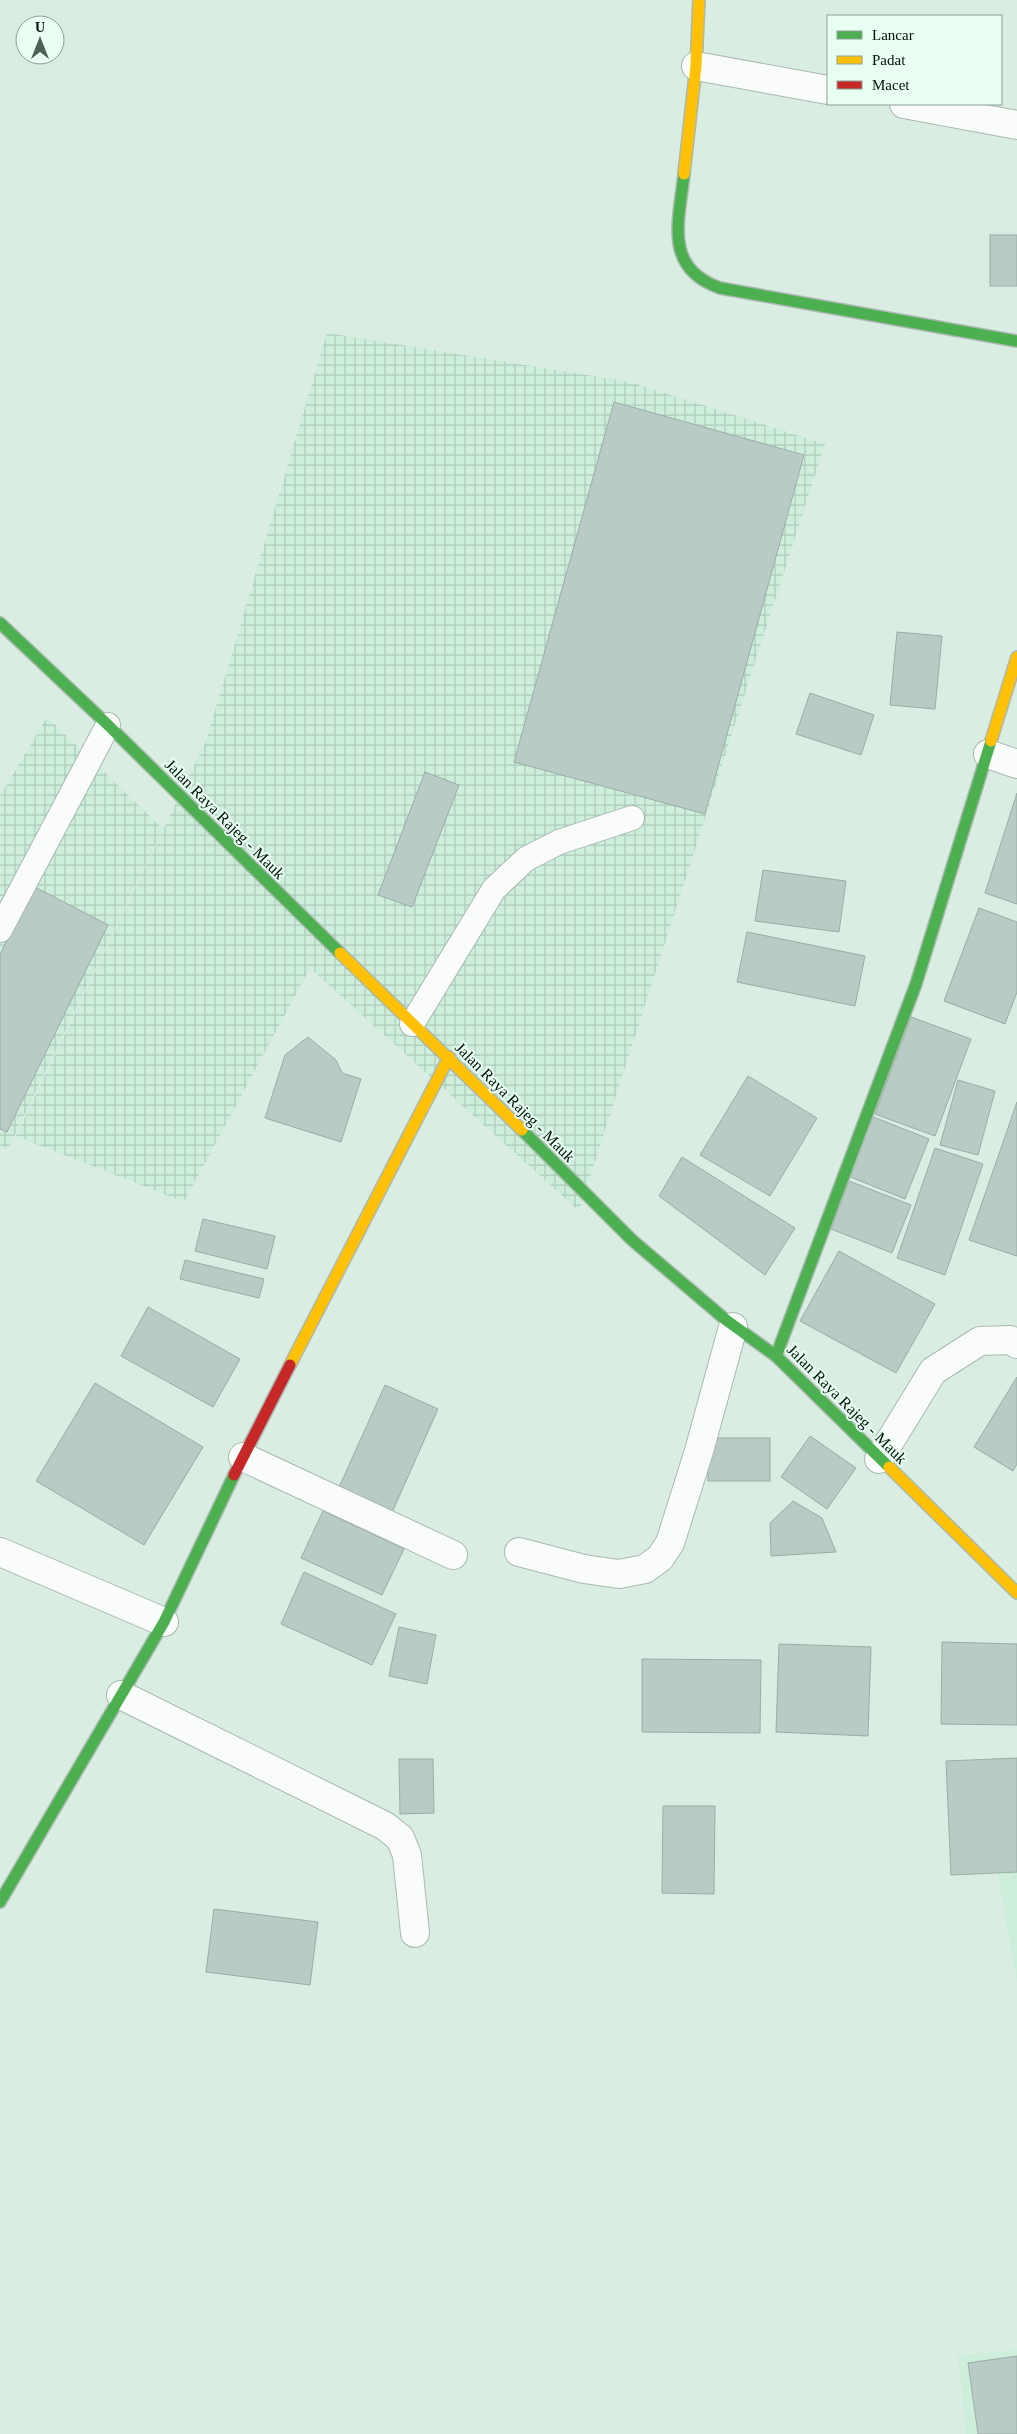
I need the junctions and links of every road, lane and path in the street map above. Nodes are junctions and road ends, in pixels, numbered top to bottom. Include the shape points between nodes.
1 (699, 0) edge
2 (696, 66) junction
3 (827, 90) edge
4 (910, 105) edge
5 (1017, 124) edge
6 (1017, 341) edge
7 (0, 623) edge
8 (1017, 657) edge
9 (108, 725) junction
10 (988, 754) junction
11 (1017, 764) edge
12 (632, 818) dead end
13 (0, 930) edge
14 (412, 1024) junction
15 (449, 1057) junction
16 (732, 1327) junction
17 (1017, 1344) edge
18 (776, 1356) junction
19 (243, 1457) junction
20 (879, 1459) junction
21 (0, 1552) edge
22 (519, 1552) dead end
23 (453, 1555) dead end
24 (1017, 1592) edge
25 (164, 1622) junction
26 (121, 1695) junction
27 (0, 1902) edge
28 (415, 1933) dead end

1 - 2 street
2 - 3 street
2 - 6 street via 677,240 685,266 691,274 703,283 720,288
4 - 5 street
7 - 9 street, Jalan Raya Rajeg - Mauk
8 - 10 street
9 - 13 lane
9 - 14 street, Jalan Raya Rajeg - Mauk
10 - 11 street
10 - 18 street via 916,984
12 - 14 lane via 559,842 526,859 513,871 494,889
14 - 15 street, Jalan Raya Rajeg - Mauk
15 - 16 street, Jalan Raya Rajeg - Mauk via 614,1223
15 - 19 street
16 - 18 street, Jalan Raya Rajeg - Mauk
16 - 22 street via 699,1451 670,1542 660,1558 645,1569 620,1574 584,1569
17 - 20 street via 1010,1340 980,1341 933,1372
18 - 20 street, Jalan Raya Rajeg - Mauk
19 - 23 street
19 - 25 street
20 - 24 street, Jalan Raya Rajeg - Mauk
21 - 25 street
25 - 26 street
26 - 27 street
26 - 28 street via 386,1826 400,1838 407,1855

